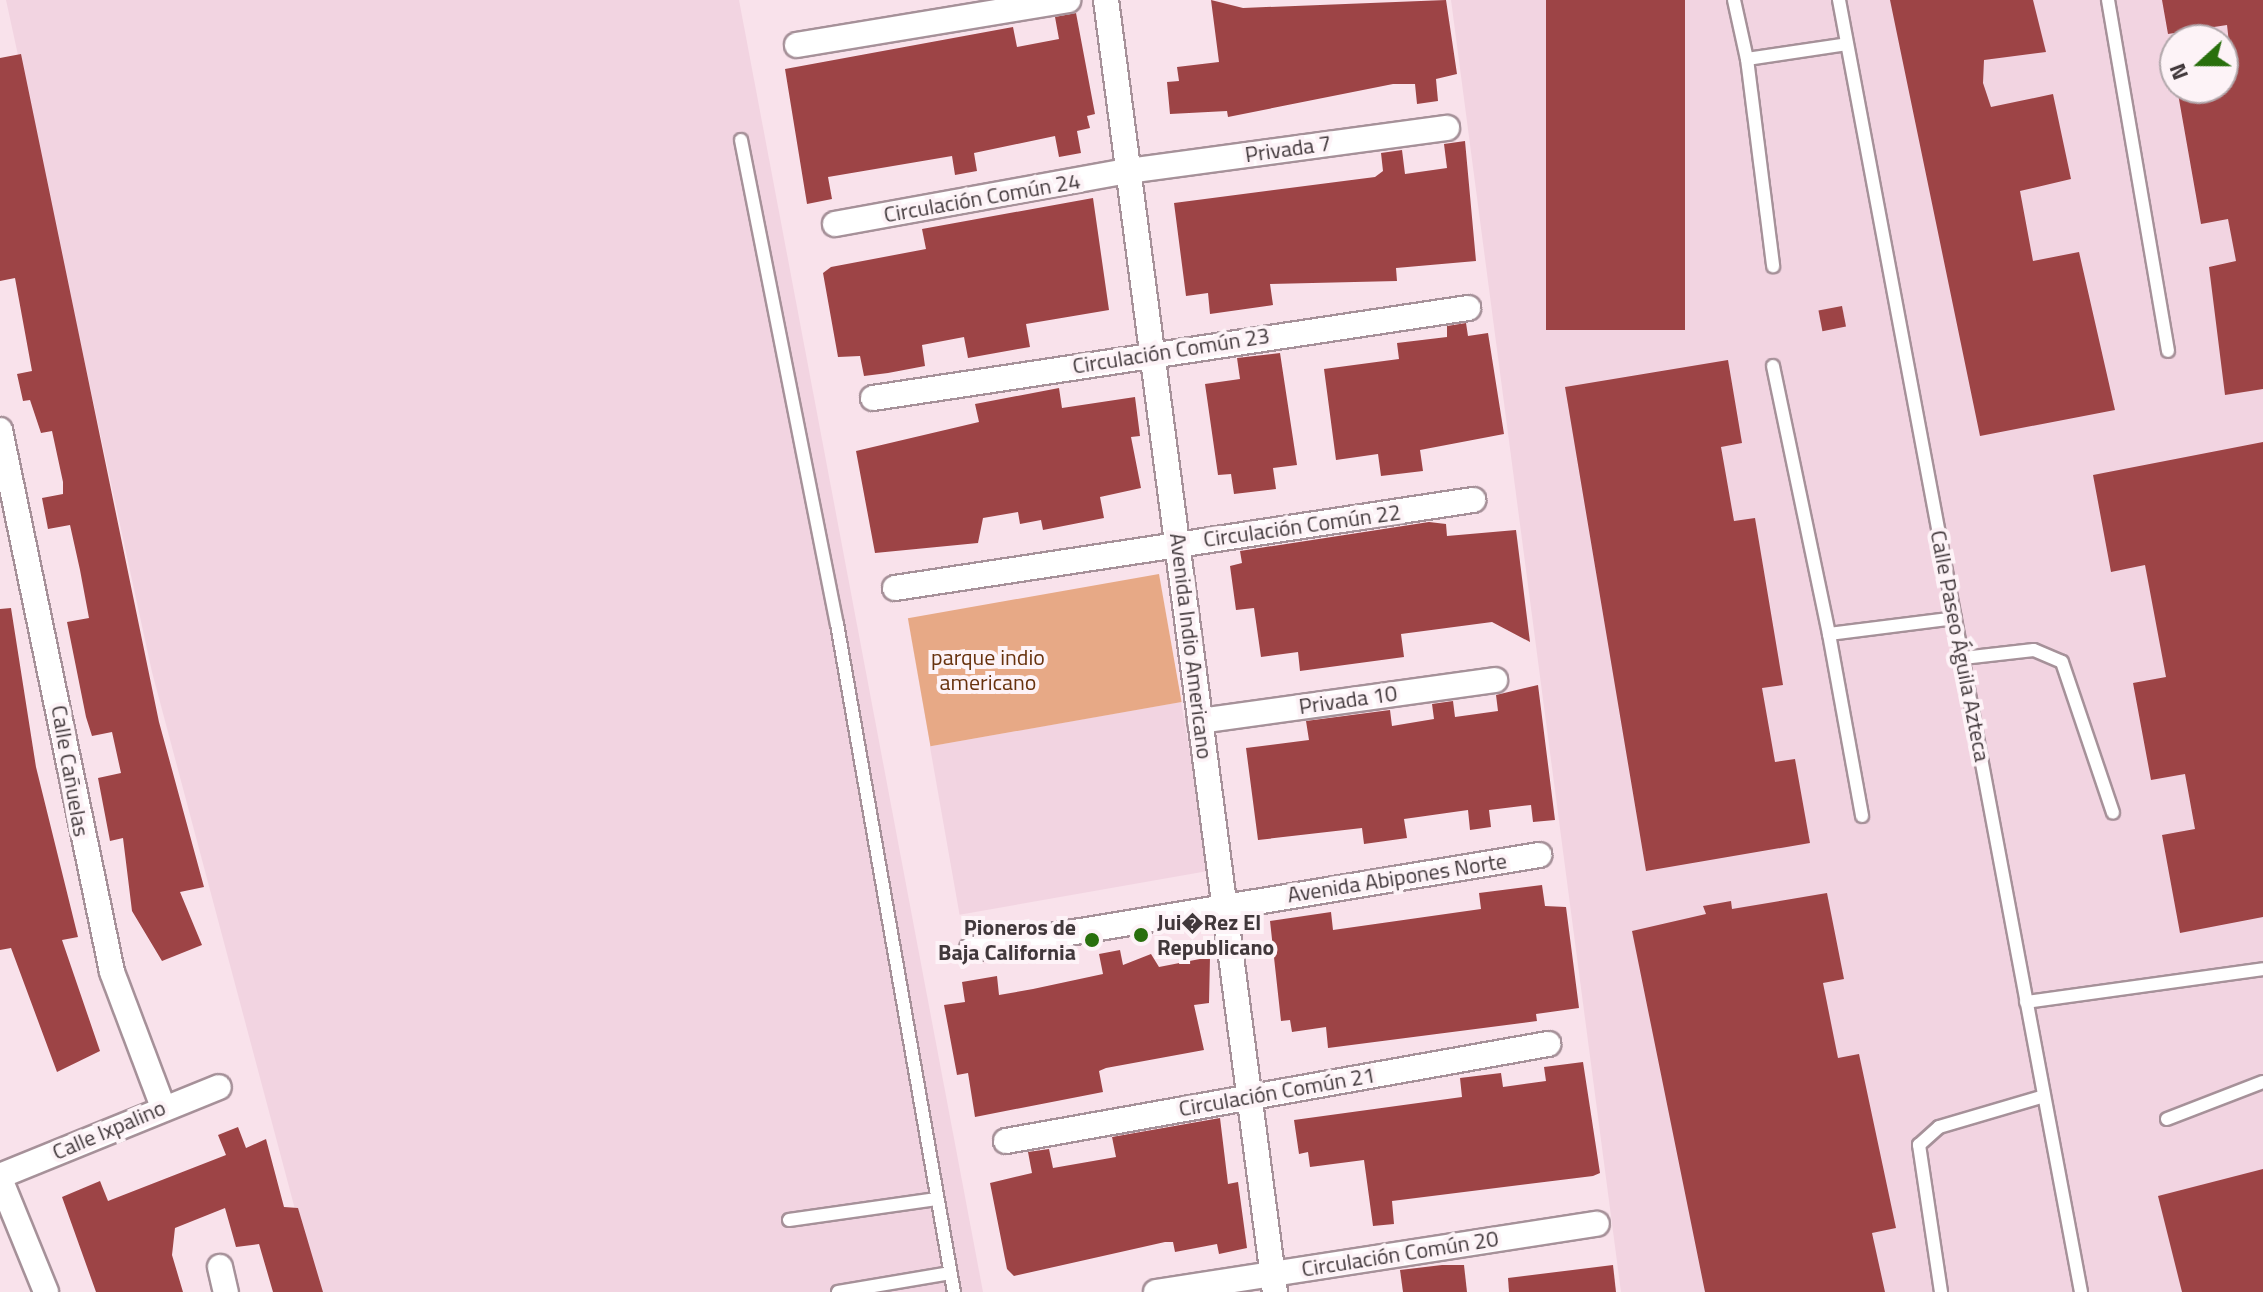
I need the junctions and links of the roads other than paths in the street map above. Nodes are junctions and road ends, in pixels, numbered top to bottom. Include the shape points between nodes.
1 (1068, 0) edge
2 (1106, 0) edge
3 (1734, 0) edge
4 (1839, 0) edge
5 (2108, 0) edge
6 (1847, 44) junction
7 (797, 45) dead end
8 (1747, 59) junction
9 (1447, 128) dead end
10 (741, 140) dead end
11 (1128, 171) junction
12 (835, 224) dead end
13 (1773, 266) dead end
14 (1468, 308) dead end
15 (2168, 351) dead end
16 (1152, 353) junction
17 (1773, 366) dead end
18 (873, 398) dead end
19 (0, 430) edge
20 (1473, 500) dead end
21 (1177, 545) junction
22 (895, 588) dead end
23 (1955, 618) junction
24 (1829, 634) junction
25 (1963, 658) junction
26 (1495, 680) dead end
27 (1200, 721) junction
28 (2113, 813) dead end
29 (1862, 816) dead end
30 (1539, 855) dead end
31 (1224, 907) junction
32 (972, 949) dead end
33 (2263, 969) edge
34 (2026, 1002) junction
35 (1548, 1044) dead end
36 (2263, 1082) edge
37 (219, 1087) dead end
38 (2044, 1096) junction
39 (1249, 1097) junction
40 (163, 1107) junction
41 (2167, 1119) dead end
42 (1006, 1141) dead end
43 (0, 1177) edge
44 (937, 1199) junction
45 (789, 1220) dead end
46 (1597, 1224) dead end
47 (220, 1267) dead end
48 (950, 1273) junction
49 (1274, 1283) edge
50 (46, 1292) edge
51 (226, 1292) edge
52 (838, 1292) edge
53 (954, 1292) edge
54 (1156, 1292) edge
55 (1941, 1292) edge
56 (2081, 1292) edge

1 - 7 street
2 - 11 street, Avenida Indio Americano
3 - 8 lane
4 - 6 lane, Calle Paseo Águila Azteca
5 - 15 lane
6 - 8 lane
6 - 23 lane, Calle Paseo Águila Azteca
8 - 13 lane
9 - 11 street, Privada 7
10 - 44 lane via 837,624
11 - 12 street, Circulación Común 24
11 - 16 street, Avenida Indio Americano
14 - 16 street, Circulación Común 23
16 - 18 street, Circulación Común 23
16 - 21 street, Avenida Indio Americano
17 - 24 lane
19 - 40 street, Calle Cañuelas via 112,972
20 - 21 street, Circulación Común 22
21 - 22 street, Circulación Común 22
21 - 27 street, Avenida Indio Americano
23 - 24 lane
23 - 25 lane, Calle Paseo Águila Azteca
24 - 29 lane
25 - 28 lane via 2034,650 2062,662
25 - 34 lane, Calle Paseo Águila Azteca
26 - 27 street, Privada 10
27 - 31 street, Avenida Indio Americano
30 - 31 street, Avenida Abipones Norte
31 - 32 street, Avenida Abipones Norte
31 - 39 street, Avenida Indio Americano
33 - 34 lane
34 - 38 lane, Calle Paseo Águila Azteca
35 - 39 street, Circulación Común 21
36 - 41 lane
37 - 40 street, Calle Ixpalino
38 - 55 lane via 1939,1127 1919,1145
38 - 56 lane, Calle Paseo Águila Azteca
39 - 42 street, Circulación Común 21
39 - 49 street, Avenida Indio Americano
40 - 43 street, Calle Ixpalino
43 - 50 street
44 - 45 lane
44 - 48 lane
46 - 49 street, Circulación Común 20
47 - 51 street
48 - 52 lane
48 - 53 lane
49 - 54 street, Circulación Común 20

